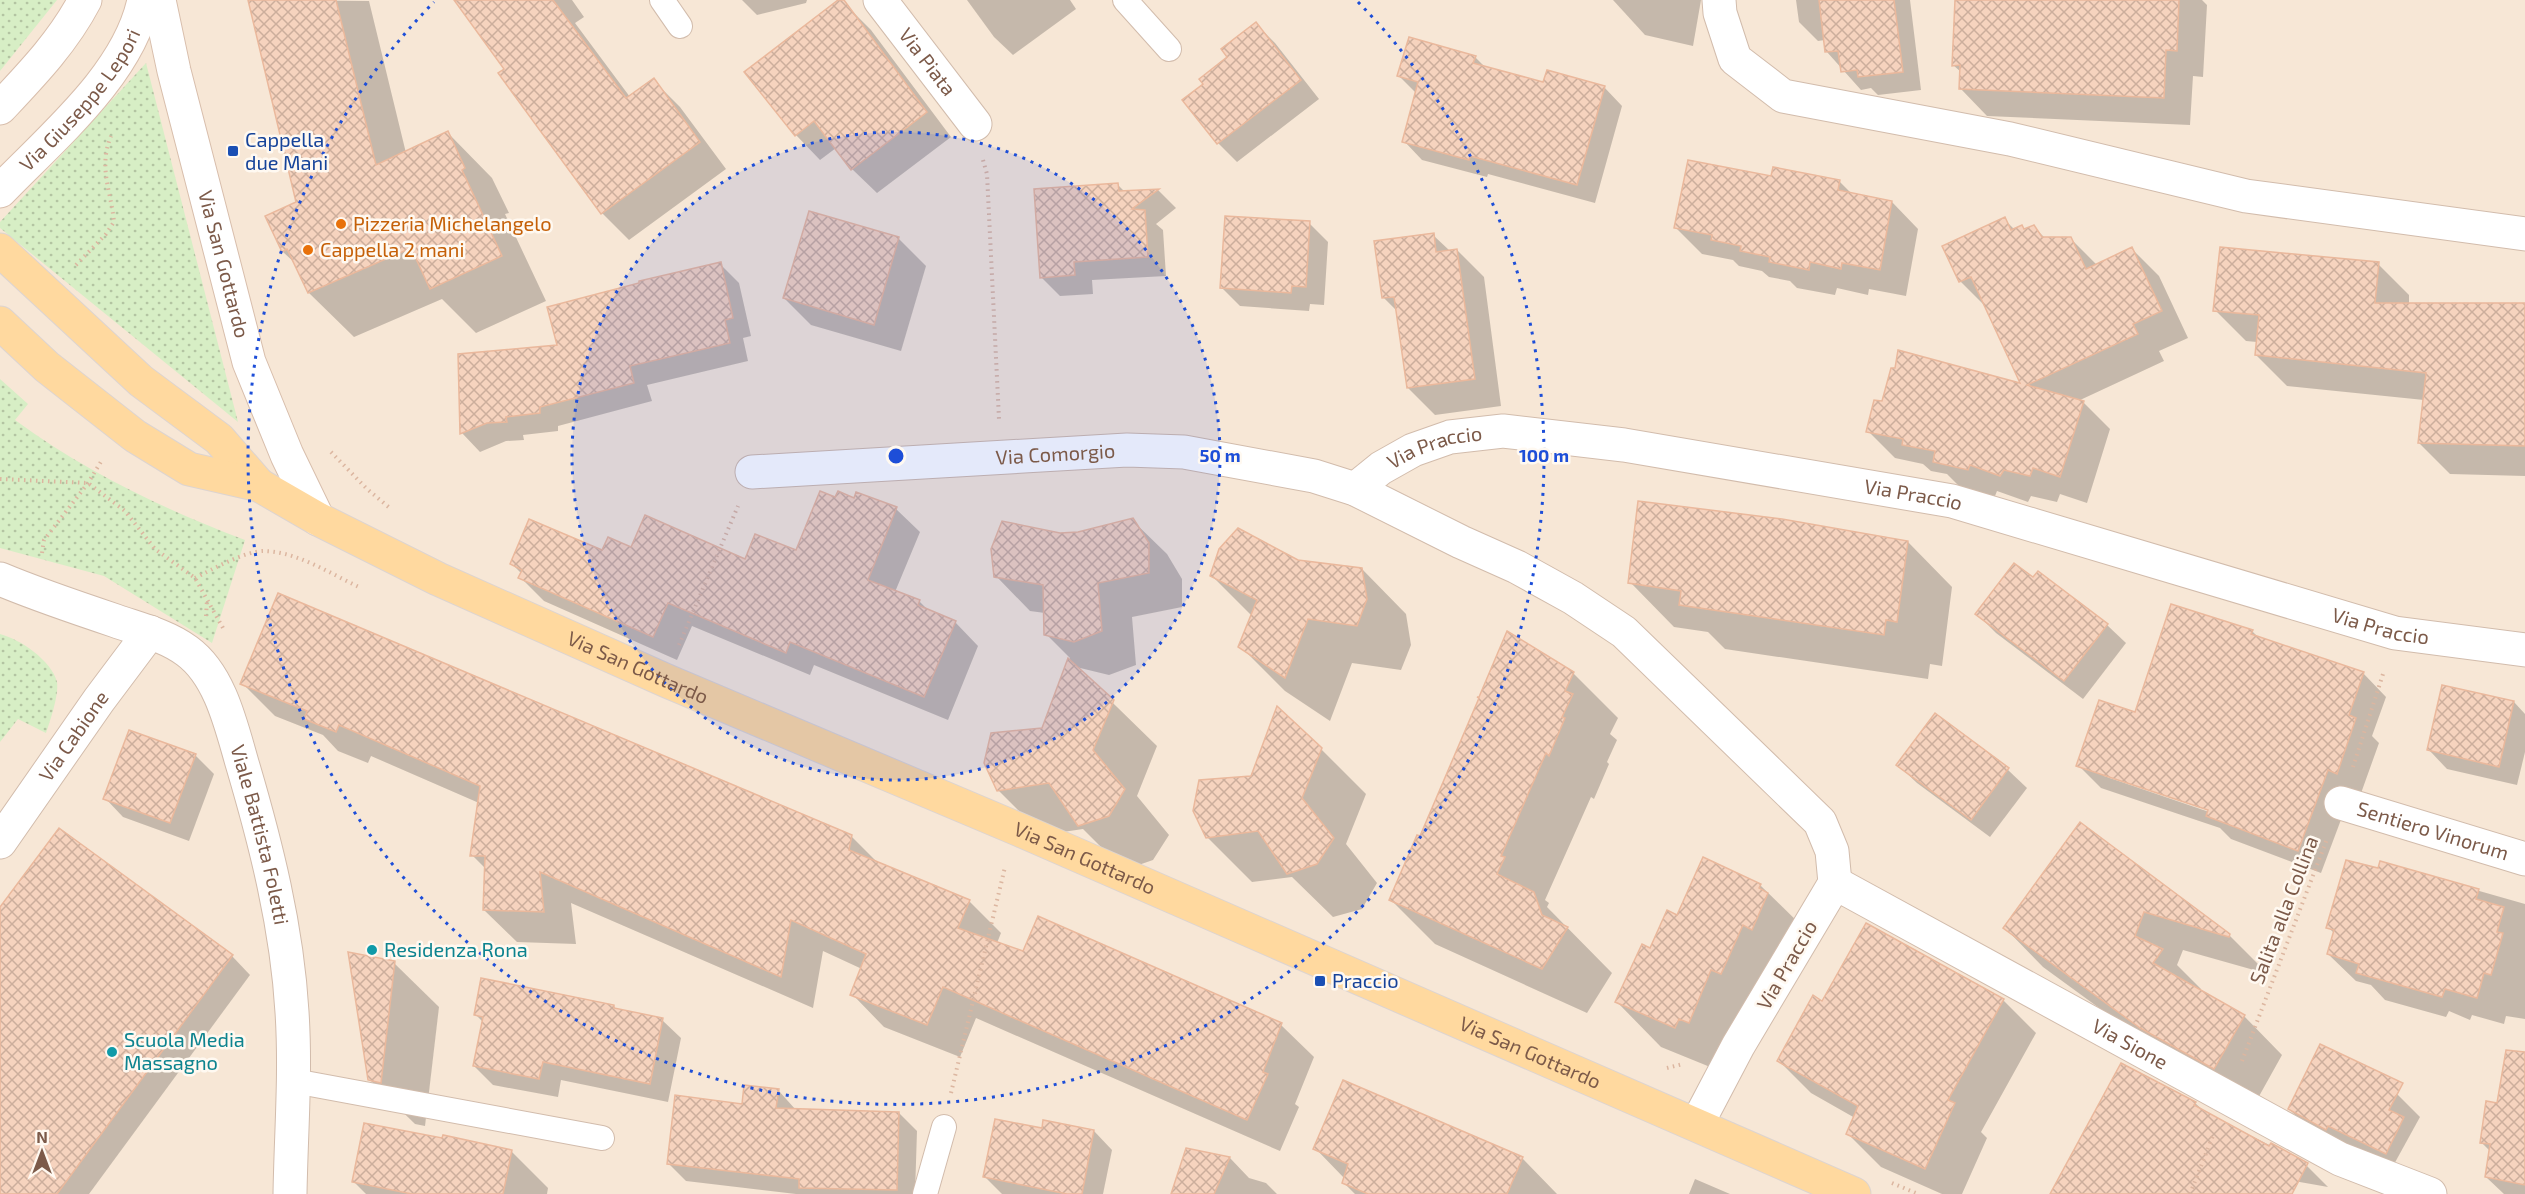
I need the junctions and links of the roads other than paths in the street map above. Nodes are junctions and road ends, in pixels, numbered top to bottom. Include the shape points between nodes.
1 (85, 0) edge
2 (144, 0) edge
3 (159, 0) edge
4 (662, 0) edge
5 (880, 0) edge
6 (1125, 0) edge
7 (1719, 0) edge
8 (680, 26) dead end
9 (1169, 49) dead end
10 (0, 108) edge
11 (975, 124) road end
12 (0, 191) edge
13 (2525, 234) edge
14 (0, 250) edge
15 (0, 322) edge
16 (752, 472) road end
17 (259, 485) junction
18 (1355, 489) junction
19 (318, 519) junction
20 (0, 579) edge
21 (0, 593) edge
22 (36, 594) junction
23 (150, 632) junction
24 (2525, 650) edge
25 (2341, 803) road end
26 (0, 842) edge
27 (2525, 859) edge
28 (1835, 883) junction
29 (294, 1081) junction
30 (1697, 1124) junction
31 (944, 1127) road end
32 (602, 1138) dead end
33 (290, 1194) edge
34 (925, 1194) edge
35 (1854, 1194) edge
36 (2430, 1194) edge

1 - 10 street via 56,47
2 - 12 street, Via Giuseppe Lepori via 140,21 116,64
3 - 19 street, Via San Gottardo via 249,362 286,455
4 - 8 lane
5 - 11 street, Via Piata
6 - 9 lane
7 - 13 street via 1736,59 1783,96 2010,139 2246,195
14 - 17 main road, Via San Gottardo via 141,381 219,439
15 - 17 main road, Via San Gottardo via 47,367 135,436 189,469
16 - 18 street, Via Comorgio via 1127,450 1184,452 1282,468
17 - 19 main road, Via San Gottardo
18 - 24 street, Via Praccio via 1413,450 1450,437 1503,431 1624,445 1952,501 2396,633
18 - 28 street, Via Praccio via 1517,567 1624,632 1820,822 1832,850
19 - 30 main road, Via San Gottardo via 438,579 667,681
20 - 22 street, Viale Battista Foletti
21 - 22 street, Viale Battista Foletti
22 - 23 street, Viale Battista Foletti
23 - 26 street, Via Cabione
23 - 29 street, Viale Battista Foletti via 187,650 207,671 238,748 257,813 285,943
25 - 27 street, Sentiero Vinorum
28 - 30 street, Via Praccio
28 - 36 street, Via Sione via 2340,1159
29 - 32 lane
29 - 33 street, Viale Battista Foletti
30 - 35 main road, Via San Gottardo
31 - 34 lane

